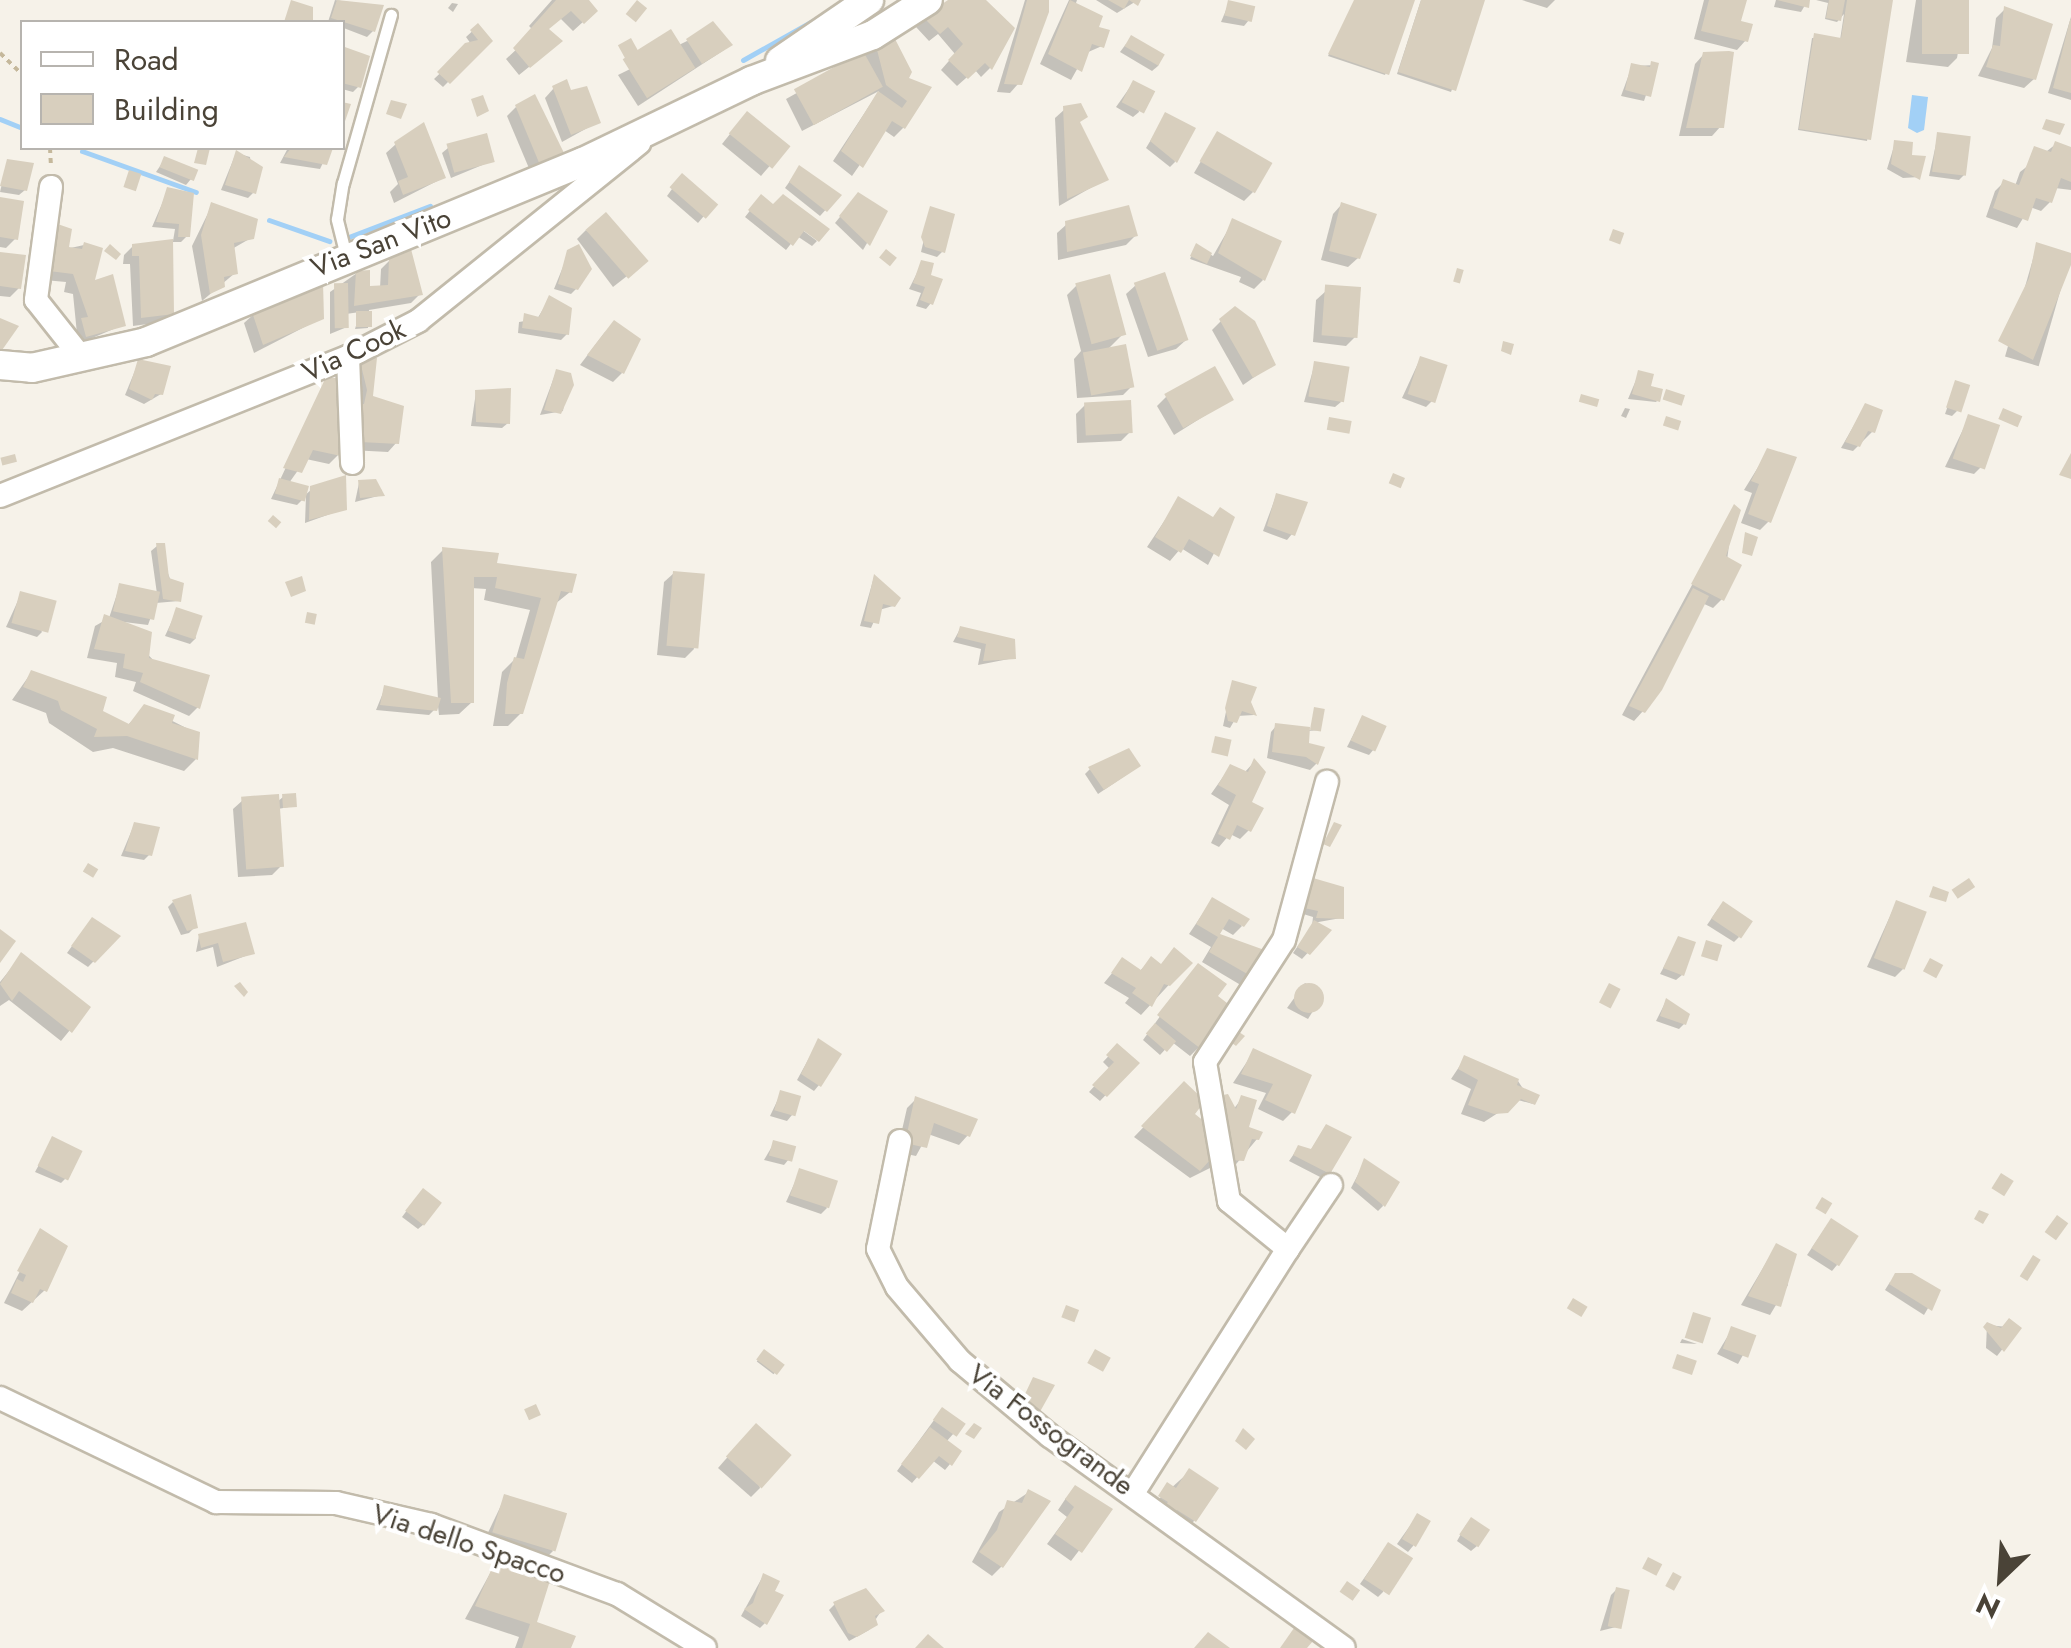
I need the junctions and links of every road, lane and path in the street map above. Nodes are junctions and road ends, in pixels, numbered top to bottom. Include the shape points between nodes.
1 (869, 0) edge
2 (928, 0) edge
3 (391, 15) dead end
4 (0, 54) edge
5 (20, 72) edge
6 (751, 81) junction
7 (661, 125) junction
8 (51, 187) dead end
9 (346, 256) junction
10 (348, 357) junction
11 (82, 358) junction
12 (0, 365) edge
13 (352, 463) dead end
14 (0, 496) edge
15 (1327, 782) dead end
16 (900, 1141) dead end
17 (1330, 1185) dead end
18 (1288, 1249) junction
19 (0, 1398) edge
20 (1133, 1494) junction
21 (704, 1648) edge
22 (1344, 1648) edge

1 - 6 street, Via San Vito
2 - 6 street, Via San Vito via 873,36
3 - 9 lane via 343,184 338,219
4 - 5 path
6 - 7 street, Via San Vito
7 - 9 street, Via San Vito
7 - 10 street, Via Cook via 418,321
8 - 11 street via 36,300
9 - 11 street, Via San Vito via 146,342
10 - 13 street
10 - 14 street, Via Cook
11 - 12 street, Via San Vito via 32,368
15 - 18 street via 1284,940 1205,1062 1229,1201
16 - 20 street, Via Fossogrande via 878,1249 897,1287 992,1391
17 - 18 street
18 - 20 street
19 - 21 street, Via dello Spacco via 216,1502 336,1503 431,1525 617,1594
20 - 22 street, Via Fossogrande

